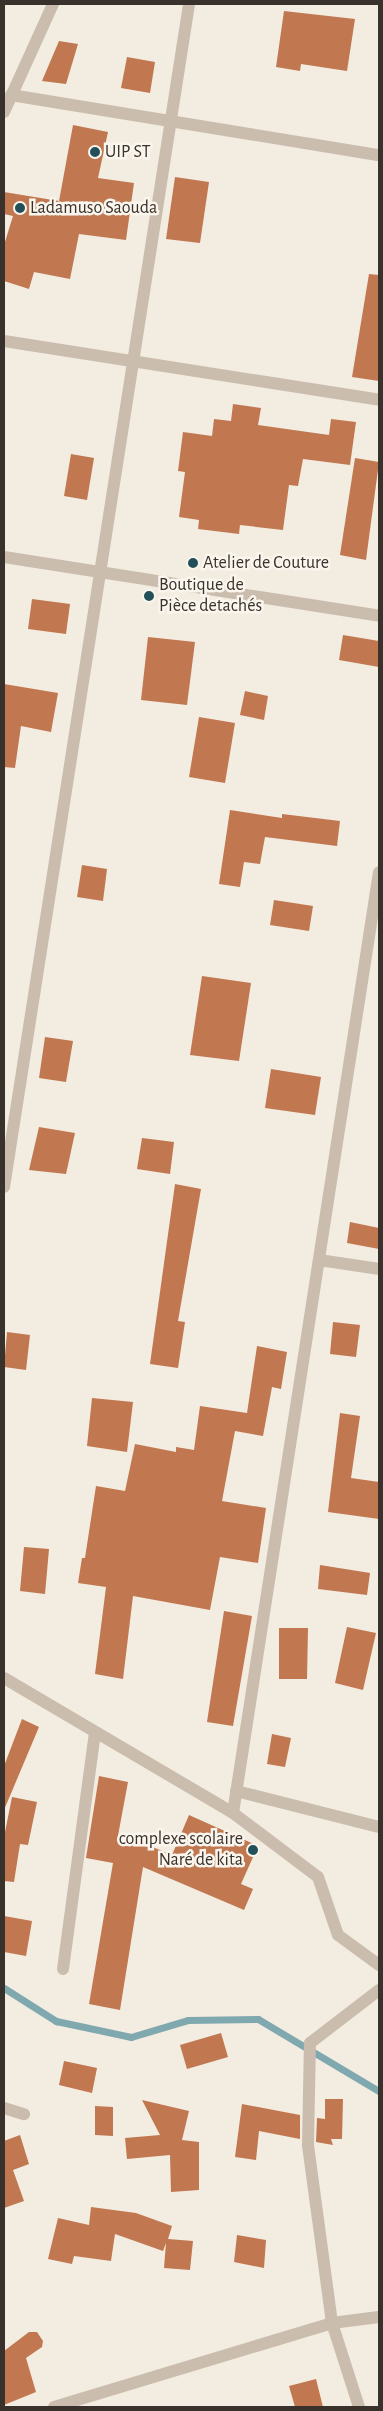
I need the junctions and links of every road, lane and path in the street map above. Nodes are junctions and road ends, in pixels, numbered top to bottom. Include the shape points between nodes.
1 (53, 4) edge
2 (189, 4) edge
3 (11, 96) junction
4 (4, 112) edge
5 (171, 121) junction
6 (379, 155) edge
7 (4, 341) edge
8 (133, 362) junction
9 (379, 400) edge
10 (4, 557) edge
11 (100, 572) junction
12 (379, 616) edge
13 (379, 872) edge
14 (373, 953) edge
15 (4, 1186) edge
16 (319, 1260) junction
17 (379, 1269) edge
18 (4, 1678) edge
19 (95, 1732) junction
20 (236, 1791) junction
21 (233, 1813) junction
22 (379, 1826) edge
23 (379, 1965) edge
24 (63, 1969) dead end
25 (379, 1990) edge
26 (4, 2108) edge
27 (24, 2114) dead end
28 (379, 2317) edge
29 (332, 2322) junction
30 (54, 2407) edge
31 (359, 2407) edge

1 - 3 street
2 - 5 street
3 - 4 street
3 - 5 street
5 - 6 street
5 - 8 street
7 - 8 street
8 - 9 street
8 - 11 street
10 - 11 street
11 - 12 street
11 - 15 street
13 - 14 street
14 - 16 street
16 - 17 street
16 - 20 street
18 - 19 street
19 - 21 street
19 - 24 street
20 - 21 street
20 - 22 street
21 - 23 street via 318,1877 338,1935
25 - 29 street via 310,2042 308,2145
26 - 27 street
28 - 29 street
29 - 30 street
29 - 31 street

